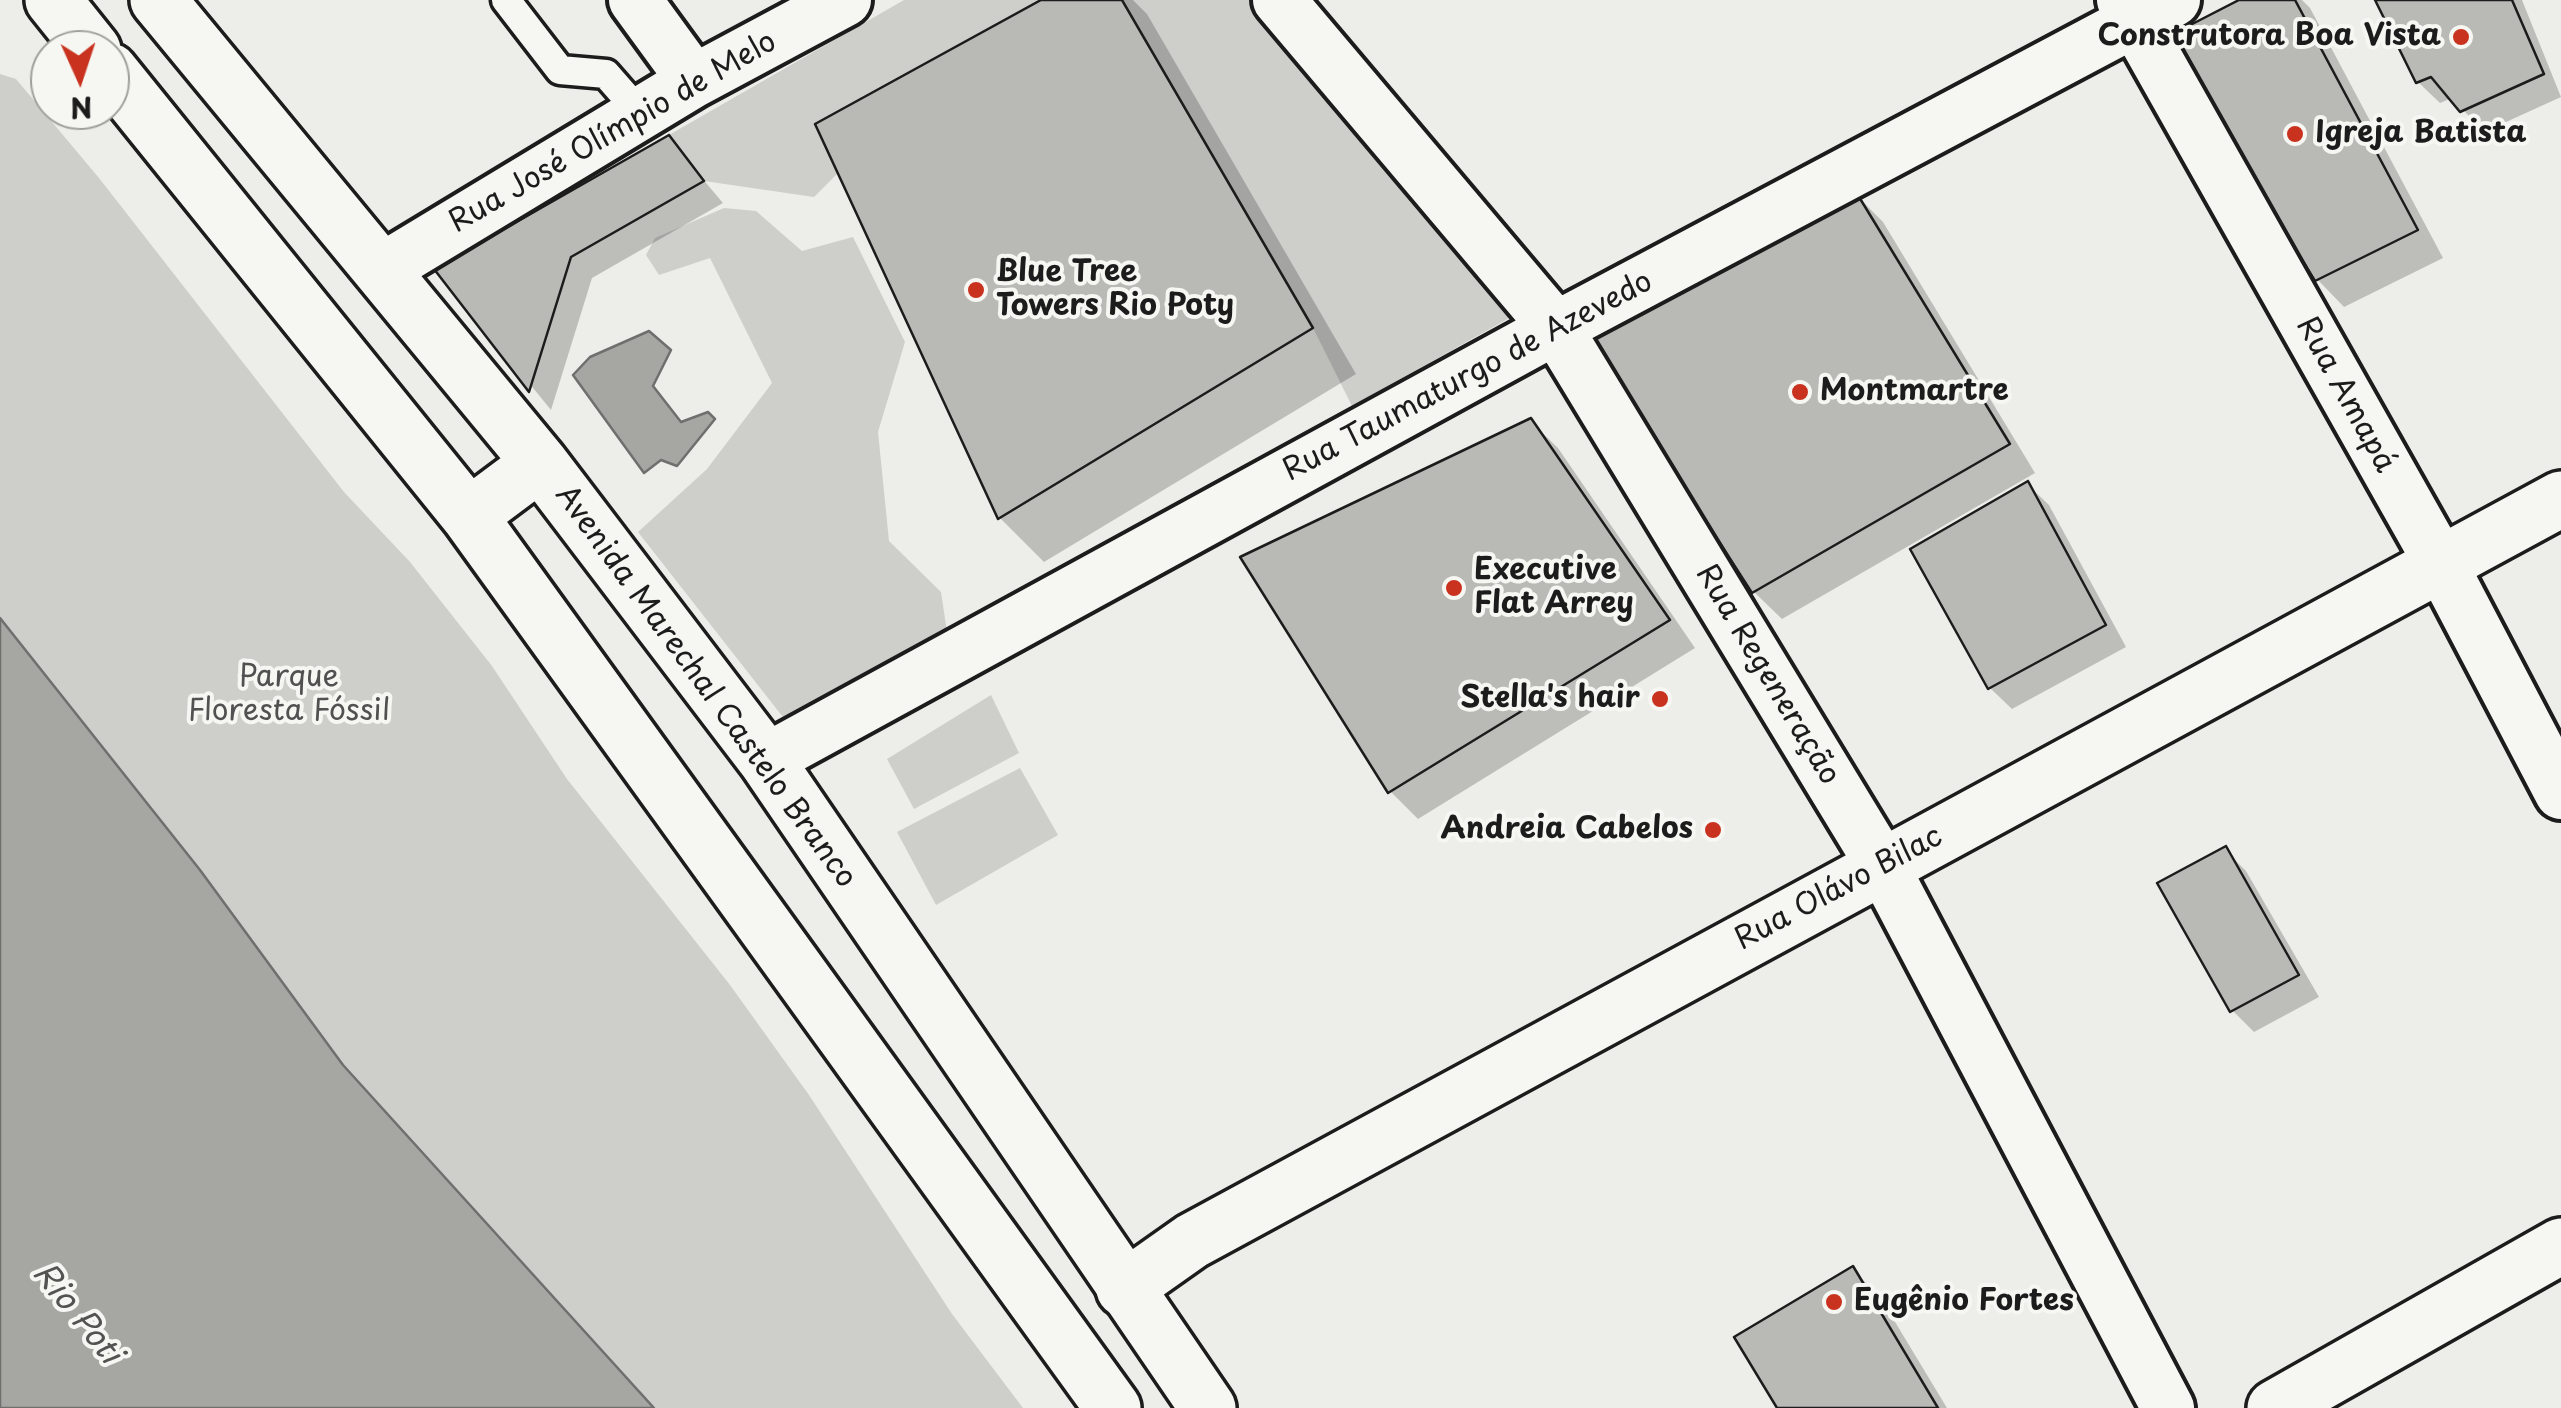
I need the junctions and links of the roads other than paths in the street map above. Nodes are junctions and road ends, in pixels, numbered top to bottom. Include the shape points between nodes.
1 (52, 0) edge
2 (158, 0) edge
3 (506, 0) edge
4 (636, 0) edge
5 (845, 0) edge
6 (1279, 0) edge
7 (2144, 7) edge
8 (77, 30) edge
9 (694, 82) junction
10 (130, 96) edge
11 (641, 114) junction
12 (383, 269) junction
13 (1556, 328) junction
14 (540, 463) junction
15 (2561, 500) edge
16 (469, 516) junction
17 (2440, 564) junction
18 (766, 760) junction
19 (2561, 793) edge
20 (1882, 865) junction
21 (2561, 1246) edge
22 (1124, 1289) junction
23 (1113, 1408) edge
24 (1208, 1408) edge
25 (2168, 1408) edge
26 (2275, 1408) edge

1 - 8 main road
2 - 12 main road, Avenida Marechal Castelo Branco
3 - 11 lane via 560,70 606,74
4 - 9 street
5 - 9 street, Rua José Olímpio de Melo
6 - 13 street, Rua Regeneração
7 - 13 street, Rua Taumaturgo de Azevedo
7 - 17 street, Rua Amapá
9 - 11 street, Rua José Olímpio de Melo
10 - 16 main road
11 - 12 street, Rua José Olímpio de Melo
12 - 14 main road, Avenida Marechal Castelo Branco
13 - 18 street, Rua Taumaturgo de Azevedo
13 - 20 street, Rua Regeneração
14 - 16 main road
14 - 18 main road, Avenida Marechal Castelo Branco
15 - 17 main road, Rua Olávo Bilac
16 - 23 main road
17 - 19 street, Rua Amapá
17 - 20 main road, Rua Olávo Bilac
18 - 22 main road, Avenida Marechal Castelo Branco
20 - 22 main road, Rua Olávo Bilac via 1192,1241
20 - 25 street, Rua Regeneração
21 - 26 main road
22 - 24 main road, Avenida Marechal Castelo Branco

